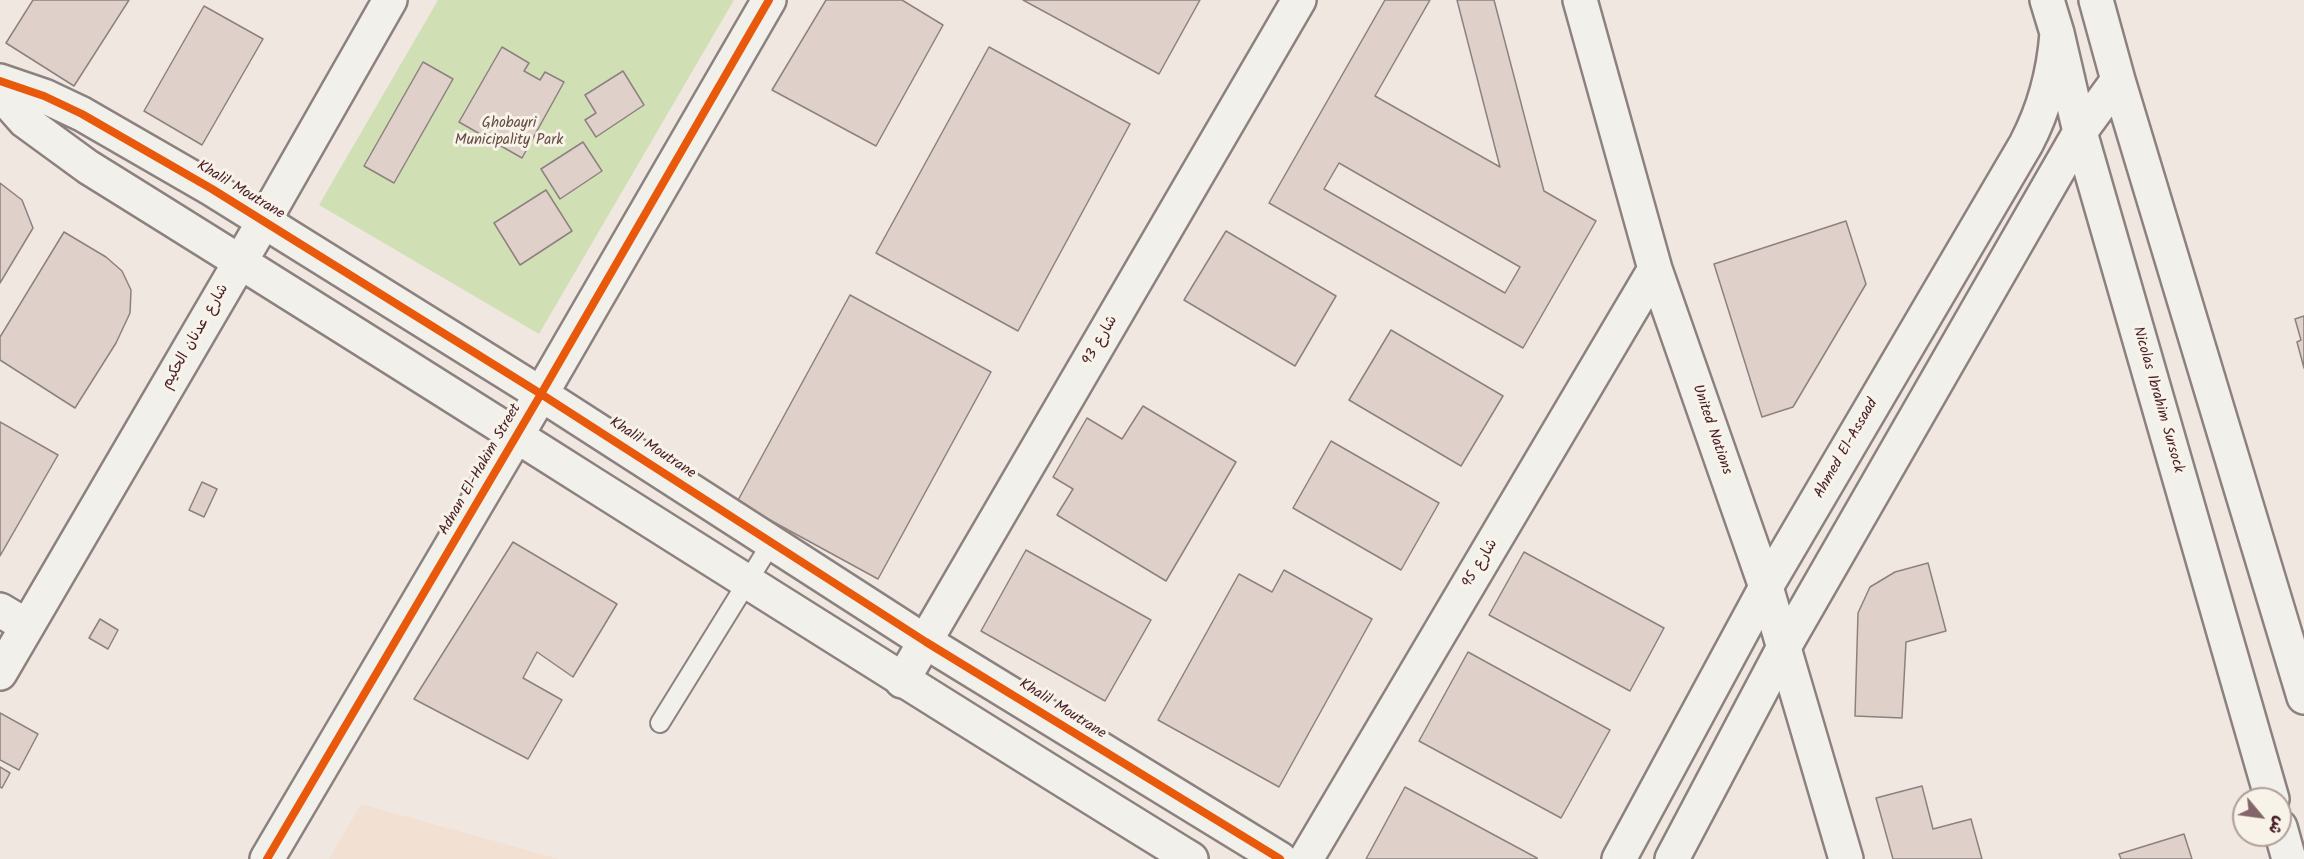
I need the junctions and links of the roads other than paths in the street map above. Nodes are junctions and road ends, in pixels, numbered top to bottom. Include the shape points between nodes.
1 (390, 0) edge
2 (769, 0) edge
3 (1299, 0) edge
4 (1580, 0) edge
5 (2047, 0) edge
6 (2097, 0) edge
7 (2057, 33) junction
8 (2118, 80) junction
9 (0, 81) edge
10 (0, 93) edge
11 (2080, 132) junction
12 (264, 221) junction
13 (240, 262) junction
14 (1655, 269) junction
15 (541, 394) junction
16 (517, 435) junction
17 (772, 542) junction
18 (748, 583) junction
19 (1766, 587) junction
20 (14, 618) edge
21 (926, 642) junction
22 (1784, 647) junction
23 (0, 673) edge
24 (902, 681) junction
25 (2304, 697) edge
26 (660, 723) dead end
27 (2269, 787) edge
28 (267, 859) edge
29 (1191, 859) edge
30 (1280, 859) edge
31 (1306, 859) edge
32 (1619, 859) edge
33 (1672, 859) edge
34 (1846, 859) edge

1 - 12 street, شارع عدنان الحكيم
2 - 15 street, Adnan El-Hakim Street
3 - 21 street, شارع 93
4 - 14 street, United Nations
5 - 7 street, Nicolas Ibrahim Sursock
6 - 8 street
7 - 11 street, Nicolas Ibrahim Sursock
7 - 19 street, Ahmed El-Assaad via 2048,93 2026,144
8 - 11 street
8 - 25 street
9 - 12 street, Khalil Moutrane via 82,114
10 - 13 street via 24,121 79,161
11 - 22 street
11 - 27 street, Nicolas Ibrahim Sursock
12 - 13 street, شارع عدنان الحكيم
12 - 15 street, Khalil Moutrane
13 - 16 street
13 - 20 street, شارع عدنان الحكيم
14 - 19 street, United Nations
14 - 31 street, شارع 95
15 - 16 street, Adnan El-Hakim Street
15 - 17 street, Khalil Moutrane
16 - 18 street
16 - 28 street, Adnan El-Hakim Street
17 - 18 lane
17 - 21 street, Khalil Moutrane
18 - 24 street
18 - 26 lane
19 - 22 street, United Nations
19 - 32 street, Ahmed El-Assaad
20 - 23 street, شارع عدنان الحكيم
21 - 24 street, شارع 93
21 - 30 street, Khalil Moutrane
22 - 33 street
22 - 34 street, United Nations
24 - 29 street

